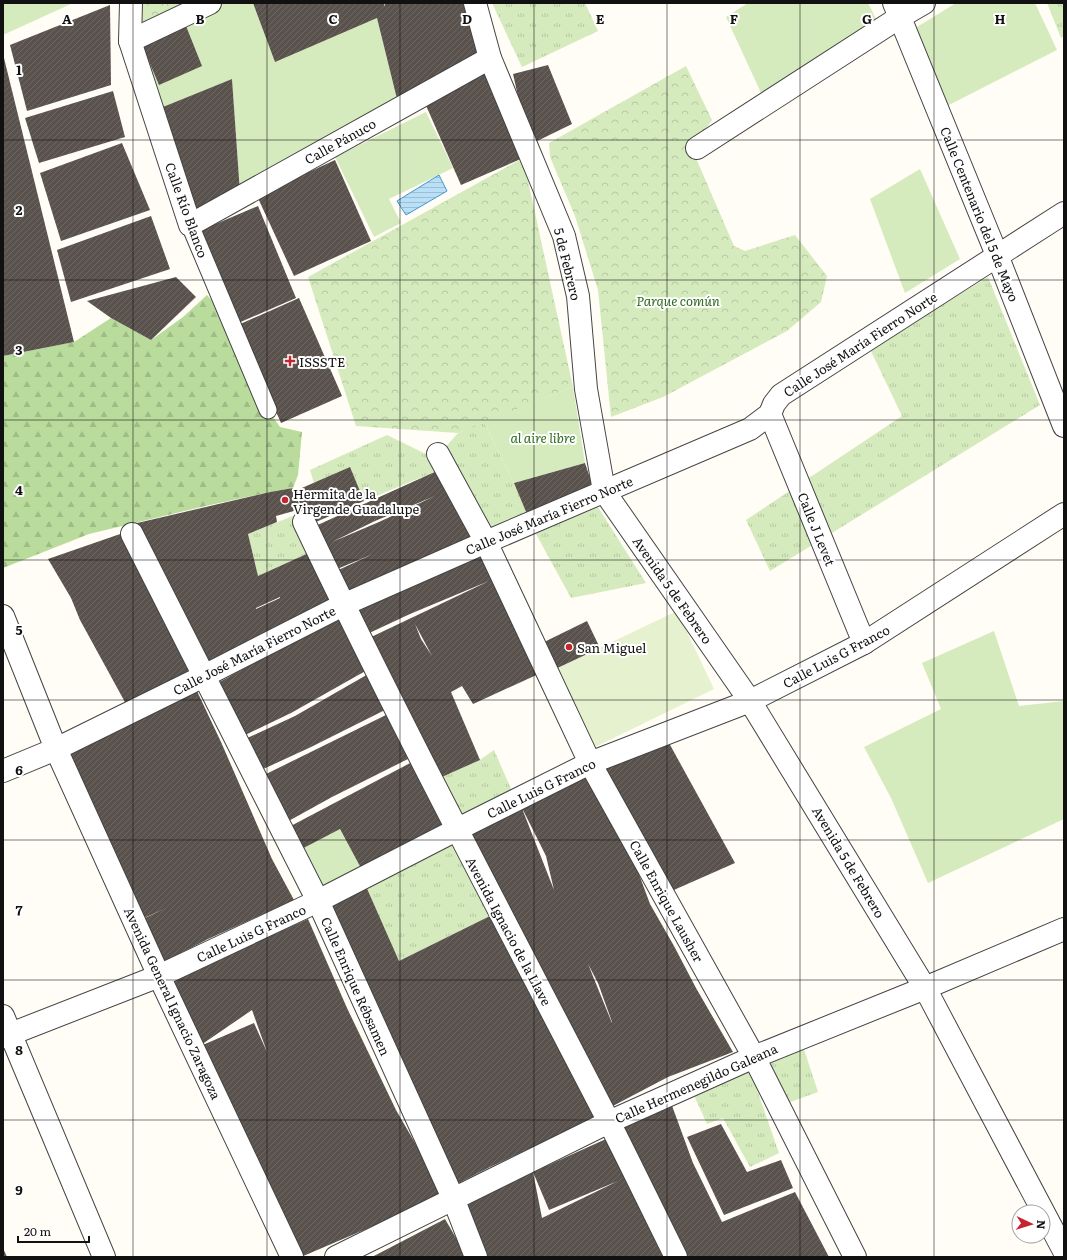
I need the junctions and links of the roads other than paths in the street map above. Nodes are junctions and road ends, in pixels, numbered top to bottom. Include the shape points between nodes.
1 (131, 3) edge
2 (210, 3) edge
3 (475, 3) edge
4 (924, 3) edge
5 (897, 10) edge
6 (130, 41) junction
7 (490, 58) junction
8 (697, 148) dead end
9 (1064, 213) edge
10 (190, 225) junction
11 (997, 255) junction
12 (268, 410) dead end
13 (770, 414) junction
14 (1064, 426) edge
15 (438, 454) dead end
16 (604, 491) junction
17 (1064, 514) edge
18 (304, 522) dead end
19 (132, 534) dead end
20 (486, 542) junction
21 (343, 606) junction
22 (3, 616) edge
23 (864, 643) junction
24 (204, 676) junction
25 (750, 701) junction
26 (56, 749) junction
27 (590, 763) junction
28 (3, 771) edge
29 (456, 830) junction
30 (318, 901) junction
31 (1064, 929) edge
32 (159, 976) junction
33 (925, 988) junction
34 (5, 1029) edge
35 (754, 1056) junction
36 (609, 1122) junction
37 (453, 1198) junction
38 (1064, 1251) edge
39 (104, 1257) edge
40 (292, 1257) edge
41 (336, 1257) edge
42 (476, 1257) edge
43 (676, 1257) edge
44 (855, 1257) edge

1 - 6 street, Calle Río Blanco
2 - 6 street
3 - 7 street, 5 de Febrero
4 - 5 street
5 - 8 street
5 - 11 street, Calle Centenario del 5 de Mayo
6 - 10 street, Calle Río Blanco
7 - 10 street, Calle Pánuco
7 - 16 street, 5 de Febrero via 564,236 578,296 586,389
9 - 11 street, Calle José María Fierro Norte
10 - 12 street, Calle Río Blanco
11 - 13 street, Calle José María Fierro Norte via 781,395
11 - 14 street, Calle Centenario del 5 de Mayo
13 - 16 street, Calle José María Fierro Norte via 750,429
13 - 23 street, Calle J Levet
15 - 20 street, Calle Enrique Lausher
16 - 20 street, Calle José María Fierro Norte
16 - 25 street, Avenida 5 de Febrero
17 - 23 street, Calle Luis G Franco
18 - 21 street
19 - 24 street, Calle Enrique Rébsamen
20 - 21 street, Calle José María Fierro Norte
20 - 27 street, Calle Enrique Lausher
21 - 24 street, Calle José María Fierro Norte
21 - 29 street, Avenida Ignacio de la Llave
22 - 26 street, Avenida General Ignacio Zaragoza
23 - 25 street, Calle Luis G Franco
24 - 26 street, Calle José María Fierro Norte
24 - 30 street, Calle Enrique Rébsamen
25 - 27 street, Calle Luis G Franco
25 - 33 street, Avenida 5 de Febrero
26 - 28 street, Calle José María Fierro Norte
26 - 32 street, Avenida General Ignacio Zaragoza
27 - 29 street, Calle Luis G Franco
27 - 35 street, Calle Enrique Lausher
29 - 30 street, Calle Luis G Franco
29 - 36 street, Avenida Ignacio de la Llave
30 - 32 street, Calle Luis G Franco
30 - 37 street, Calle Enrique Rébsamen
31 - 33 street, Calle Hermenegildo Galeana
32 - 34 street, Calle Luis G Franco
32 - 40 street, Avenida General Ignacio Zaragoza
33 - 35 street, Calle Hermenegildo Galeana
33 - 38 street, Avenida 5 de Febrero
34 - 39 street
35 - 36 street, Calle Hermenegildo Galeana
35 - 44 street, Calle Enrique Lausher
36 - 37 street, Calle Hermenegildo Galeana
36 - 43 street, Avenida Ignacio de la Llave
37 - 41 street, Calle Hermenegildo Galeana
37 - 42 street, Calle Enrique Rébsamen

